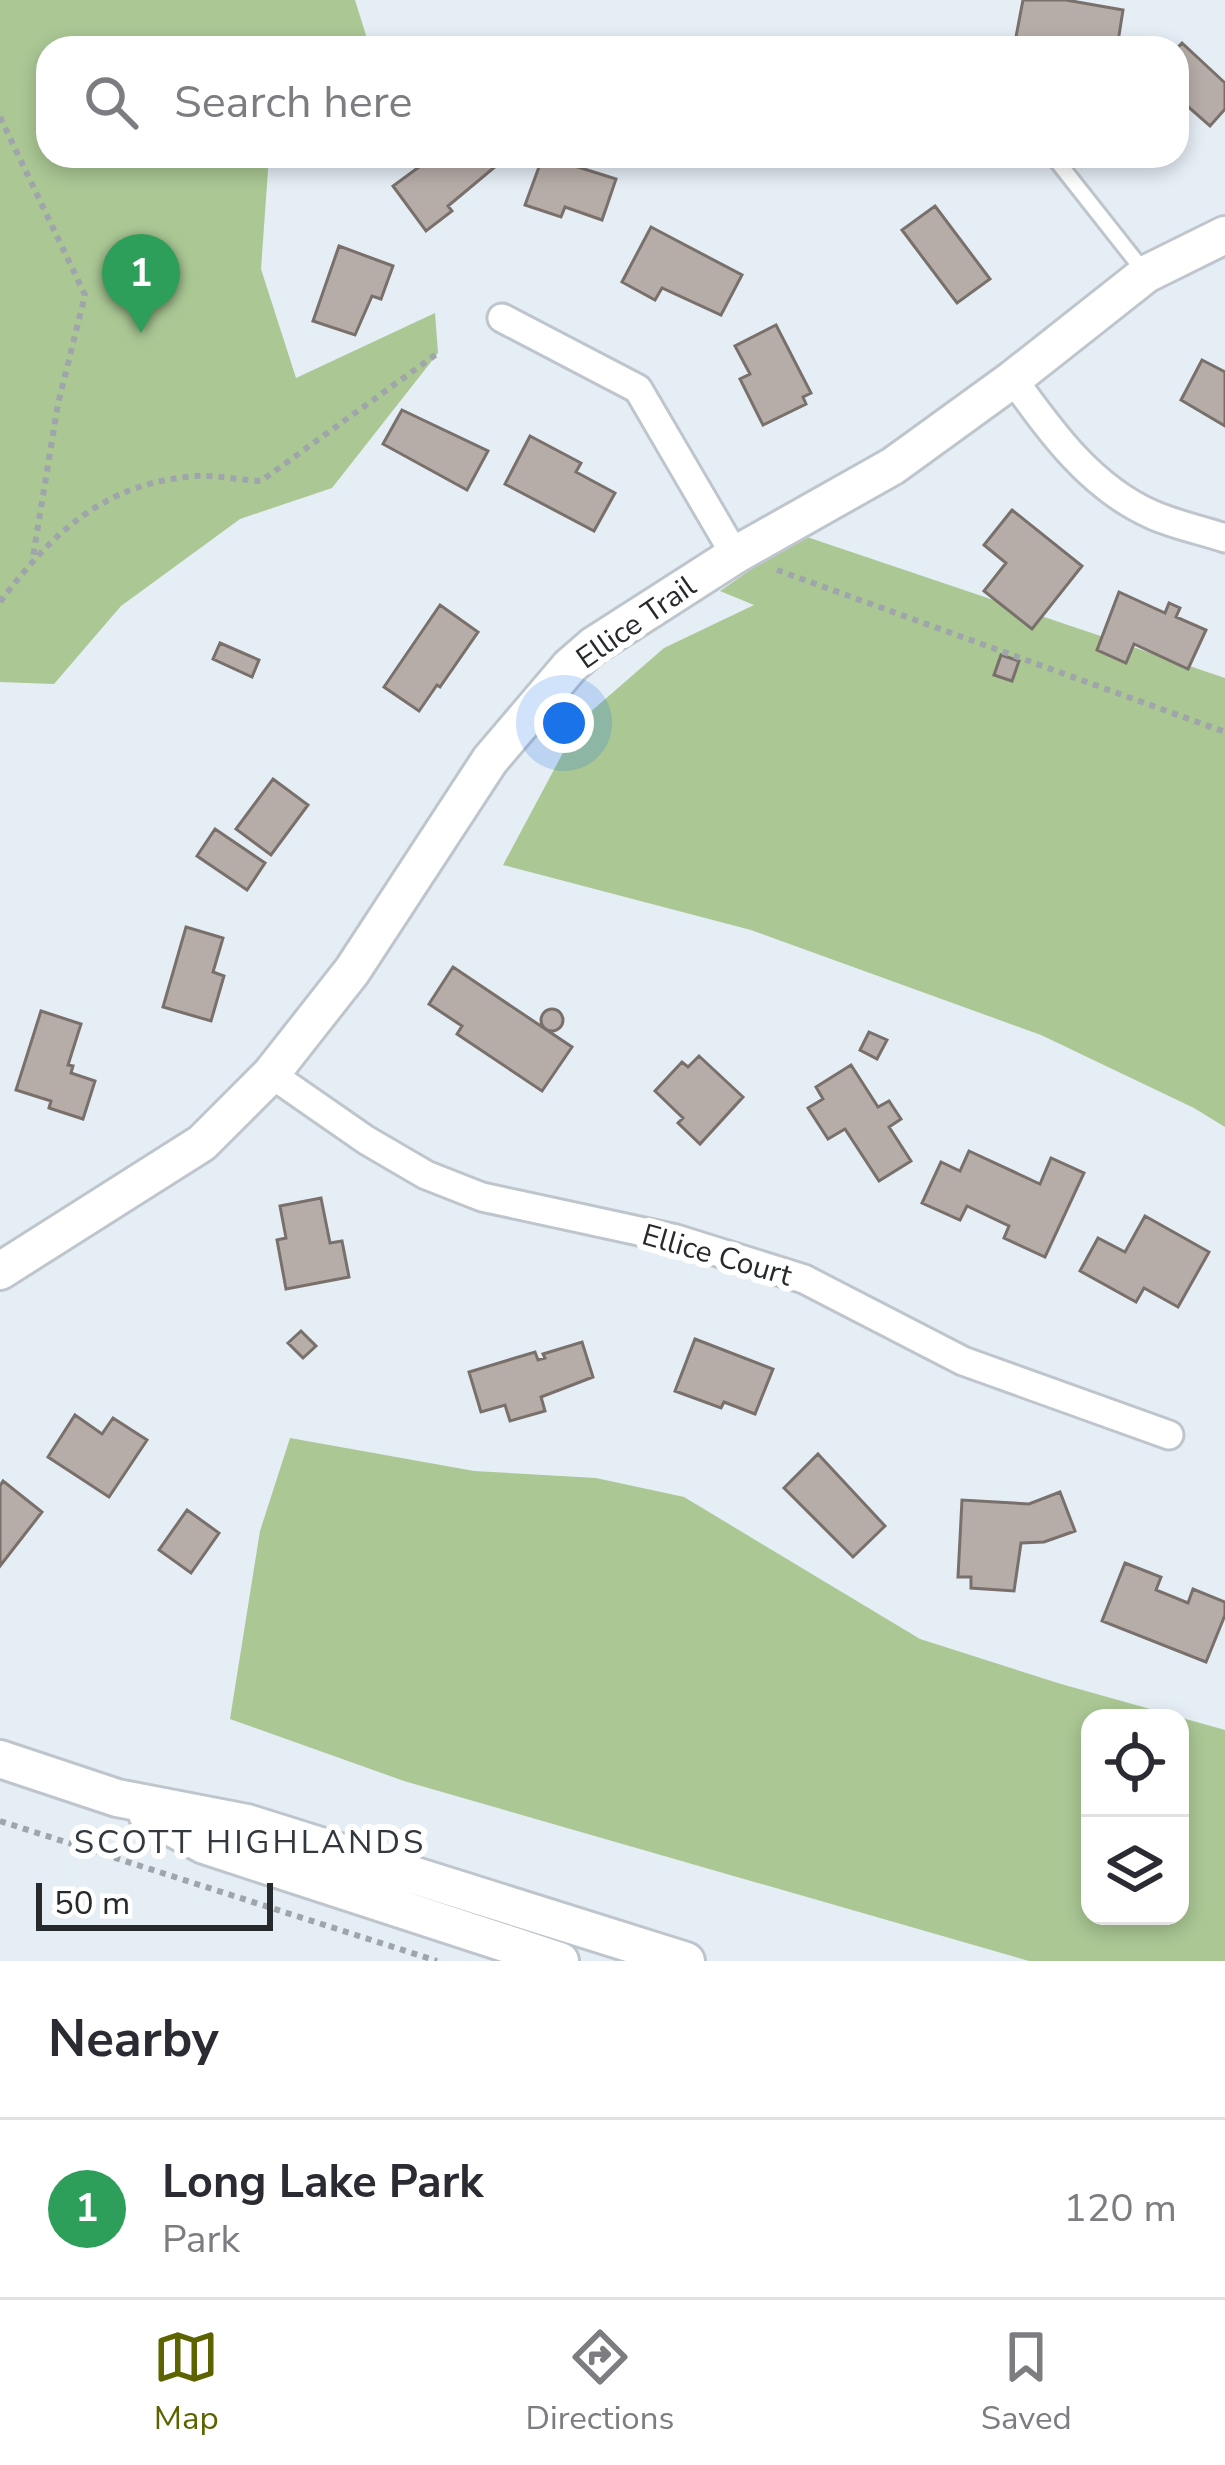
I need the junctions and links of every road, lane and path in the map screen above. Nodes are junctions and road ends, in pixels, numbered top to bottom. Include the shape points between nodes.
1 (0, 117) edge
2 (1062, 168) edge
3 (1225, 235) edge
4 (1146, 274) junction
5 (502, 318) dead end
6 (438, 353) dead end
7 (1013, 379) junction
8 (1225, 538) edge
9 (735, 555) junction
10 (32, 564) junction
11 (0, 602) edge
12 (1225, 732) edge
13 (271, 1074) junction
14 (0, 1271) edge
15 (1169, 1435) dead end
16 (0, 1759) edge
17 (117, 1798) junction
18 (0, 1821) edge
19 (437, 1961) edge
20 (560, 1961) edge
21 (686, 1961) edge

1 - 10 path via 85,295
2 - 4 lane
3 - 4 street, Ellice Trail
4 - 7 street, Ellice Trail
5 - 9 street via 638,389
6 - 10 path via 261,481 197,476 131,489 63,526
7 - 8 street via 1107,488 1155,516
7 - 9 street, Ellice Trail via 893,466
9 - 12 path
9 - 13 street, Ellice Trail via 570,666 490,760 352,971
10 - 11 path
13 - 14 street, Ellice Trail via 202,1143
13 - 15 street, Ellice Court via 426,1175 482,1197 676,1239 804,1280 962,1361
16 - 17 street
17 - 20 street via 204,1845
17 - 21 street via 247,1823
18 - 19 path

